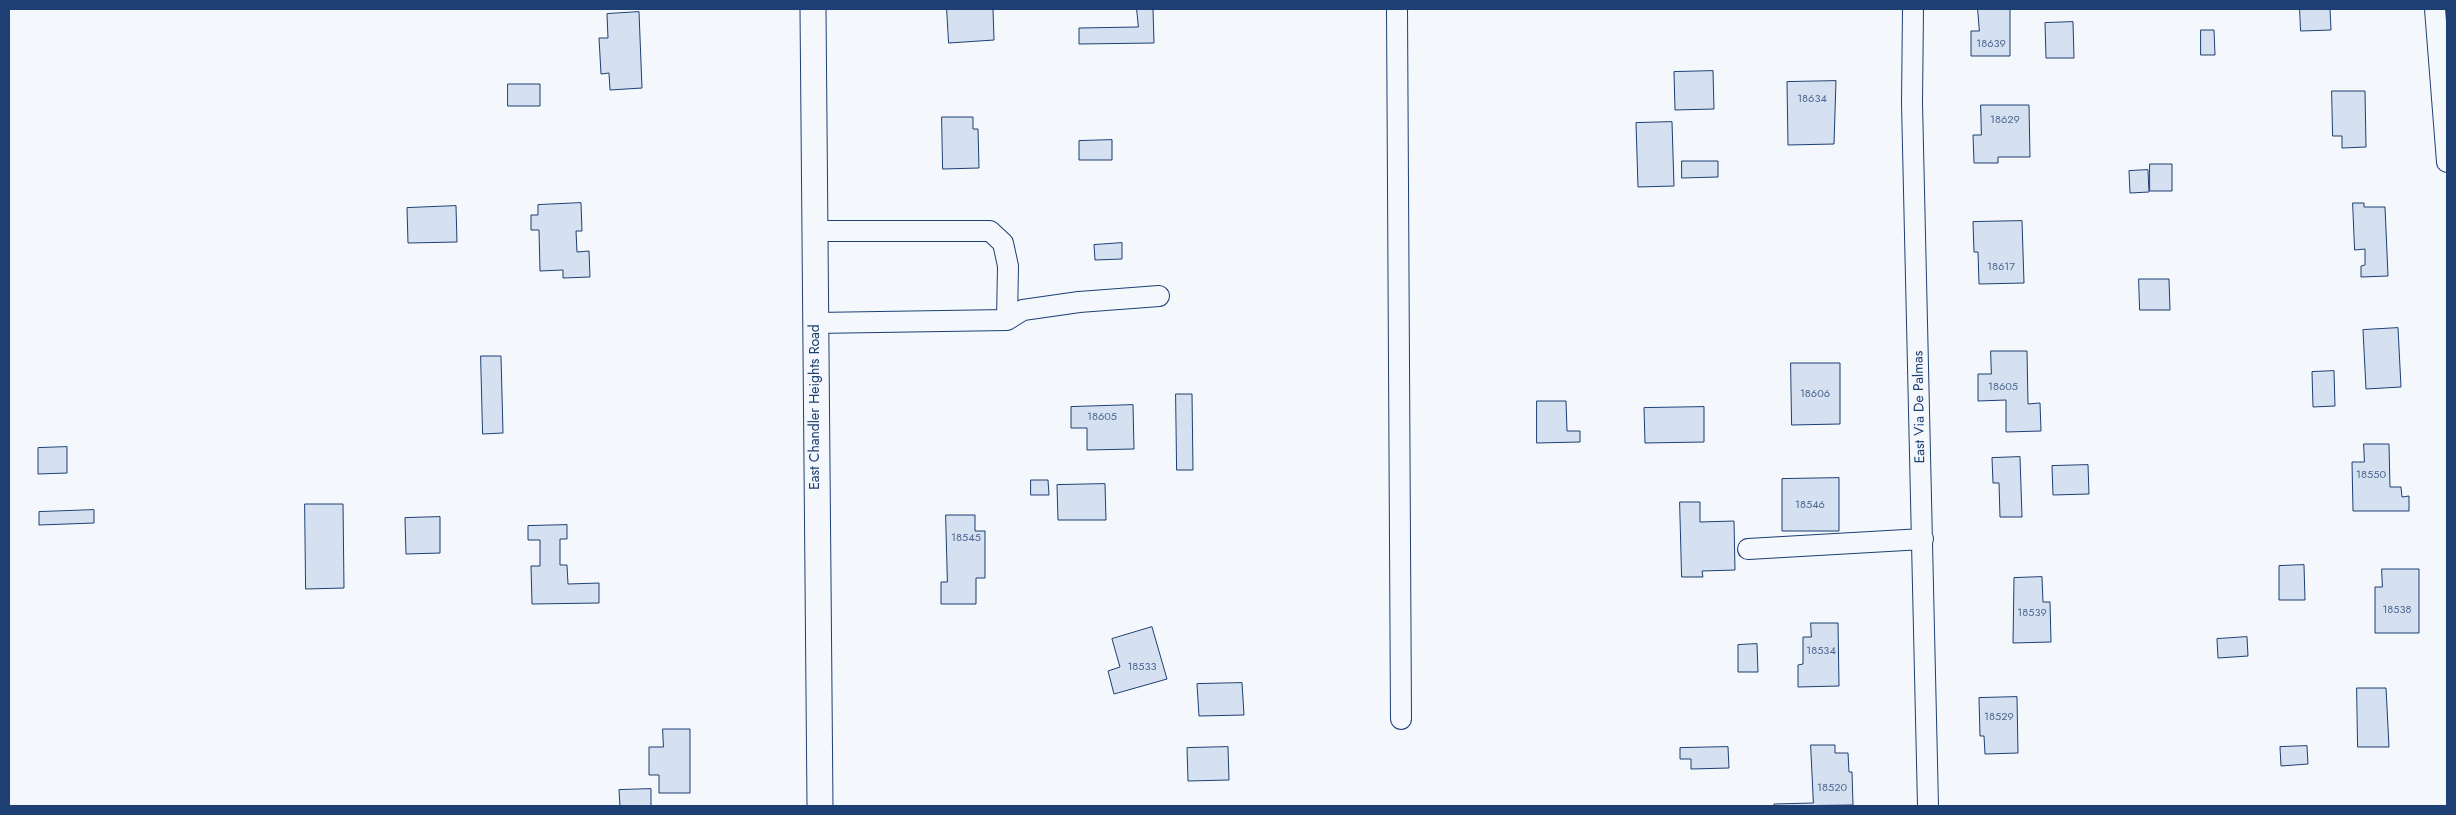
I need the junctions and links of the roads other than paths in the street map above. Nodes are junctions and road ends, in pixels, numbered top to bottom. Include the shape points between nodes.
1 (813, 9) edge
2 (1397, 9) edge
3 (1912, 9) edge
4 (2435, 9) edge
5 (2447, 162) edge
6 (814, 231) junction
7 (1159, 296) dead end
8 (1007, 320) junction
9 (815, 323) junction
10 (1923, 539) junction
11 (1748, 549) dead end
12 (1401, 719) dead end
13 (820, 806) edge
14 (1928, 806) edge

1 - 6 main road, East Chandler Heights Road
2 - 12 street
3 - 10 street, East Via De Palmas
4 - 5 street
6 - 8 street via 990,231 1003,243 1008,266
6 - 9 main road, East Chandler Heights Road
7 - 8 street via 1023,310
8 - 9 street
9 - 13 main road, East Chandler Heights Road
10 - 11 street
10 - 14 street, East Via De Palmas

